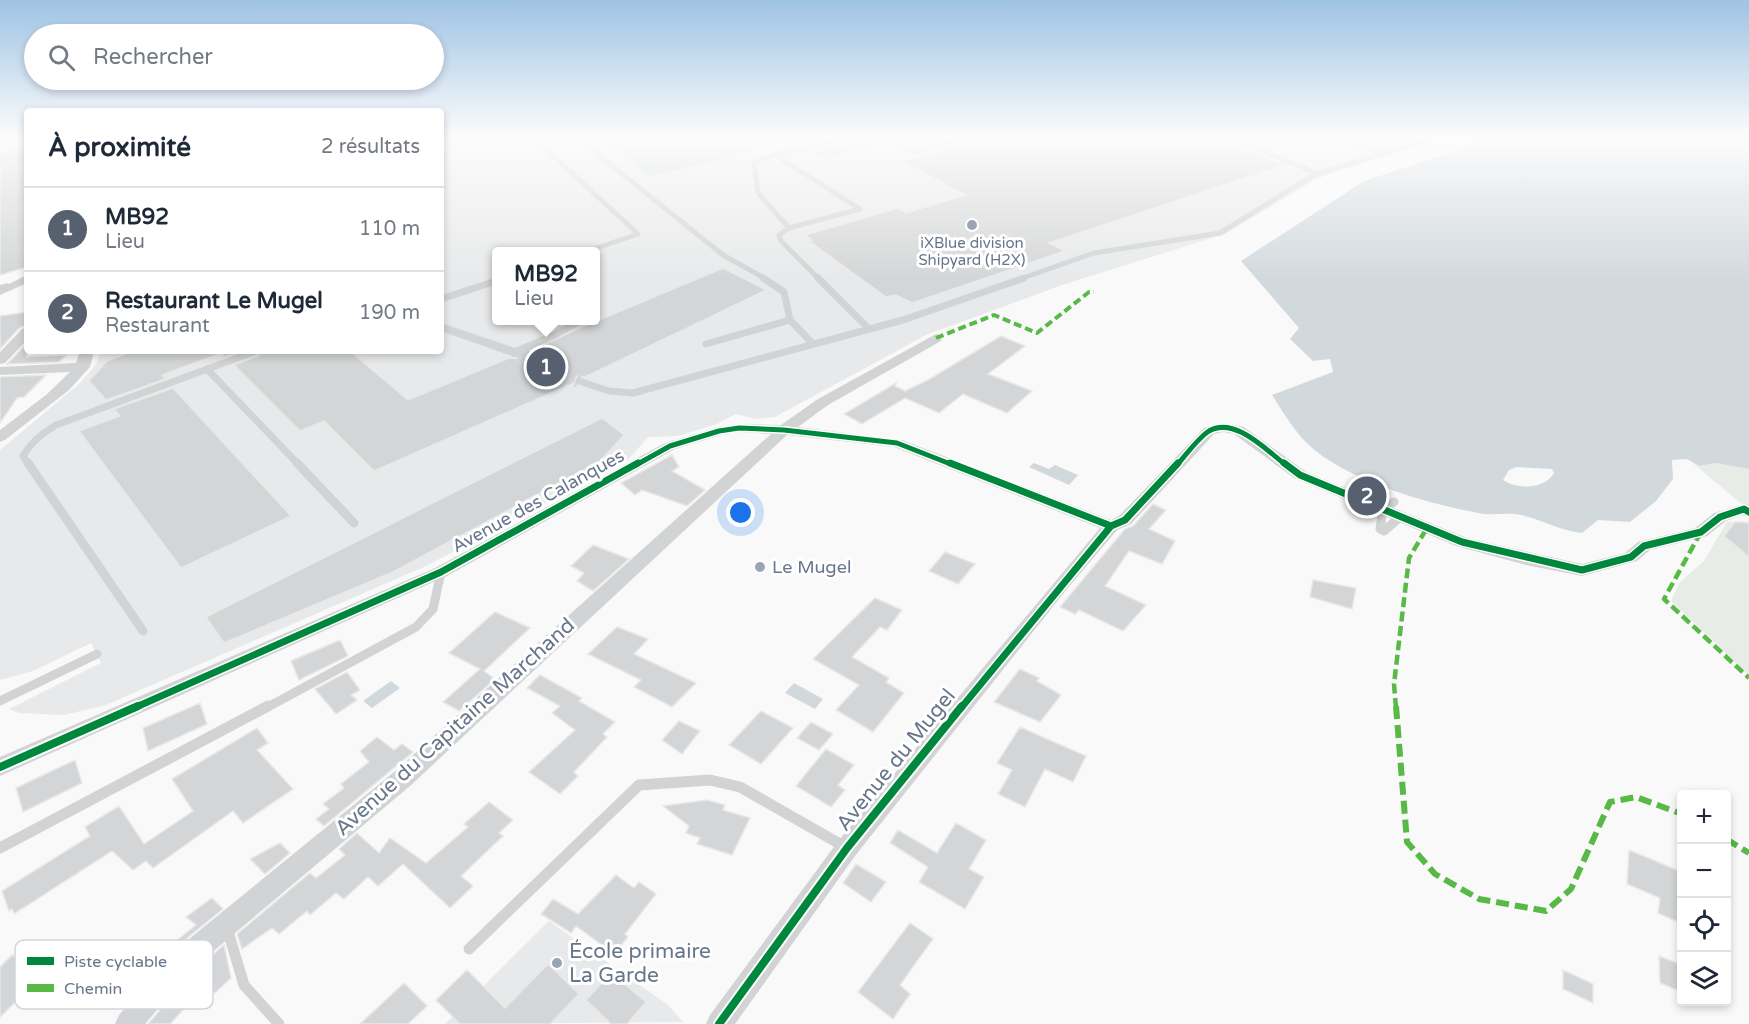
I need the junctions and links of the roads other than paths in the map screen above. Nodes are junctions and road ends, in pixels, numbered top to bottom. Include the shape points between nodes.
1 (584, 184) edge
2 (634, 184) edge
3 (757, 184) edge
4 (821, 184) edge
5 (1303, 184) edge
6 (789, 228) junction
7 (600, 247) edge
8 (24, 280) edge
9 (492, 282) edge
10 (2, 288) edge
11 (24, 290) edge
12 (444, 298) edge
13 (790, 320) junction
14 (574, 325) edge
15 (444, 328) edge
16 (869, 329) junction
17 (24, 335) edge
18 (936, 339) dead end
19 (706, 344) dead end
20 (813, 344) junction
21 (517, 353) joint
22 (86, 354) edge
23 (248, 354) edge
24 (0, 360) edge
25 (83, 367) junction
26 (207, 369) junction
27 (0, 370) edge
28 (579, 381) tunnel mouth
29 (784, 430) junction
30 (0, 437) edge
31 (1749, 512) edge
32 (354, 523) dead end
33 (1111, 526) junction
34 (441, 572) junction
35 (143, 631) dead end
36 (97, 654) dead end
37 (0, 701) edge
38 (0, 767) edge
39 (0, 848) edge
40 (847, 848) junction
41 (226, 925) junction
42 (208, 940) edge
43 (469, 949) dead end
44 (141, 1009) edge
45 (128, 1024) edge
46 (279, 1024) edge
47 (719, 1024) edge

1 - 7 lane via 638,234
2 - 13 lane via 723,255 784,292
3 - 6 lane via 758,193
4 - 6 lane via 860,208
5 - 16 lane via 1220,233 1094,253
6 - 16 lane via 779,235 781,241
8 - 10 street
9 - 12 lane
10 - 11 street
13 - 19 lane
13 - 20 lane
14 - 21 lane
15 - 21 street
16 - 20 lane
17 - 24 street
18 - 29 street, Avenue du Capitaine Marchand via 823,402
20 - 28 lane via 633,393 609,391
22 - 25 street
23 - 26 lane
25 - 27 street
25 - 30 street
26 - 32 lane
26 - 35 lane via 56,425 28,445 23,456
29 - 33 street, Avenue des Calanques via 885,441 928,453
29 - 34 street, Avenue des Calanques via 739,428 670,446
29 - 41 street, Avenue du Capitaine Marchand via 402,779
31 - 33 street, Avenue du Mugel via 1744,509 1720,517 1701,532 1644,546 1631,557 1582,570 1462,542 1300,476 1239,430 1223,427 1209,431 1125,520
33 - 40 street, Avenue du Mugel
34 - 38 street, Avenue des Calanques
34 - 39 lane via 430,617 405,634
36 - 37 lane
40 - 43 lane via 740,787 710,780 639,785
40 - 47 street, Avenue du Mugel
41 - 42 street, Avenue du Capitaine Marchand
41 - 46 lane via 244,985
44 - 45 street, Avenue du Capitaine Marchand

